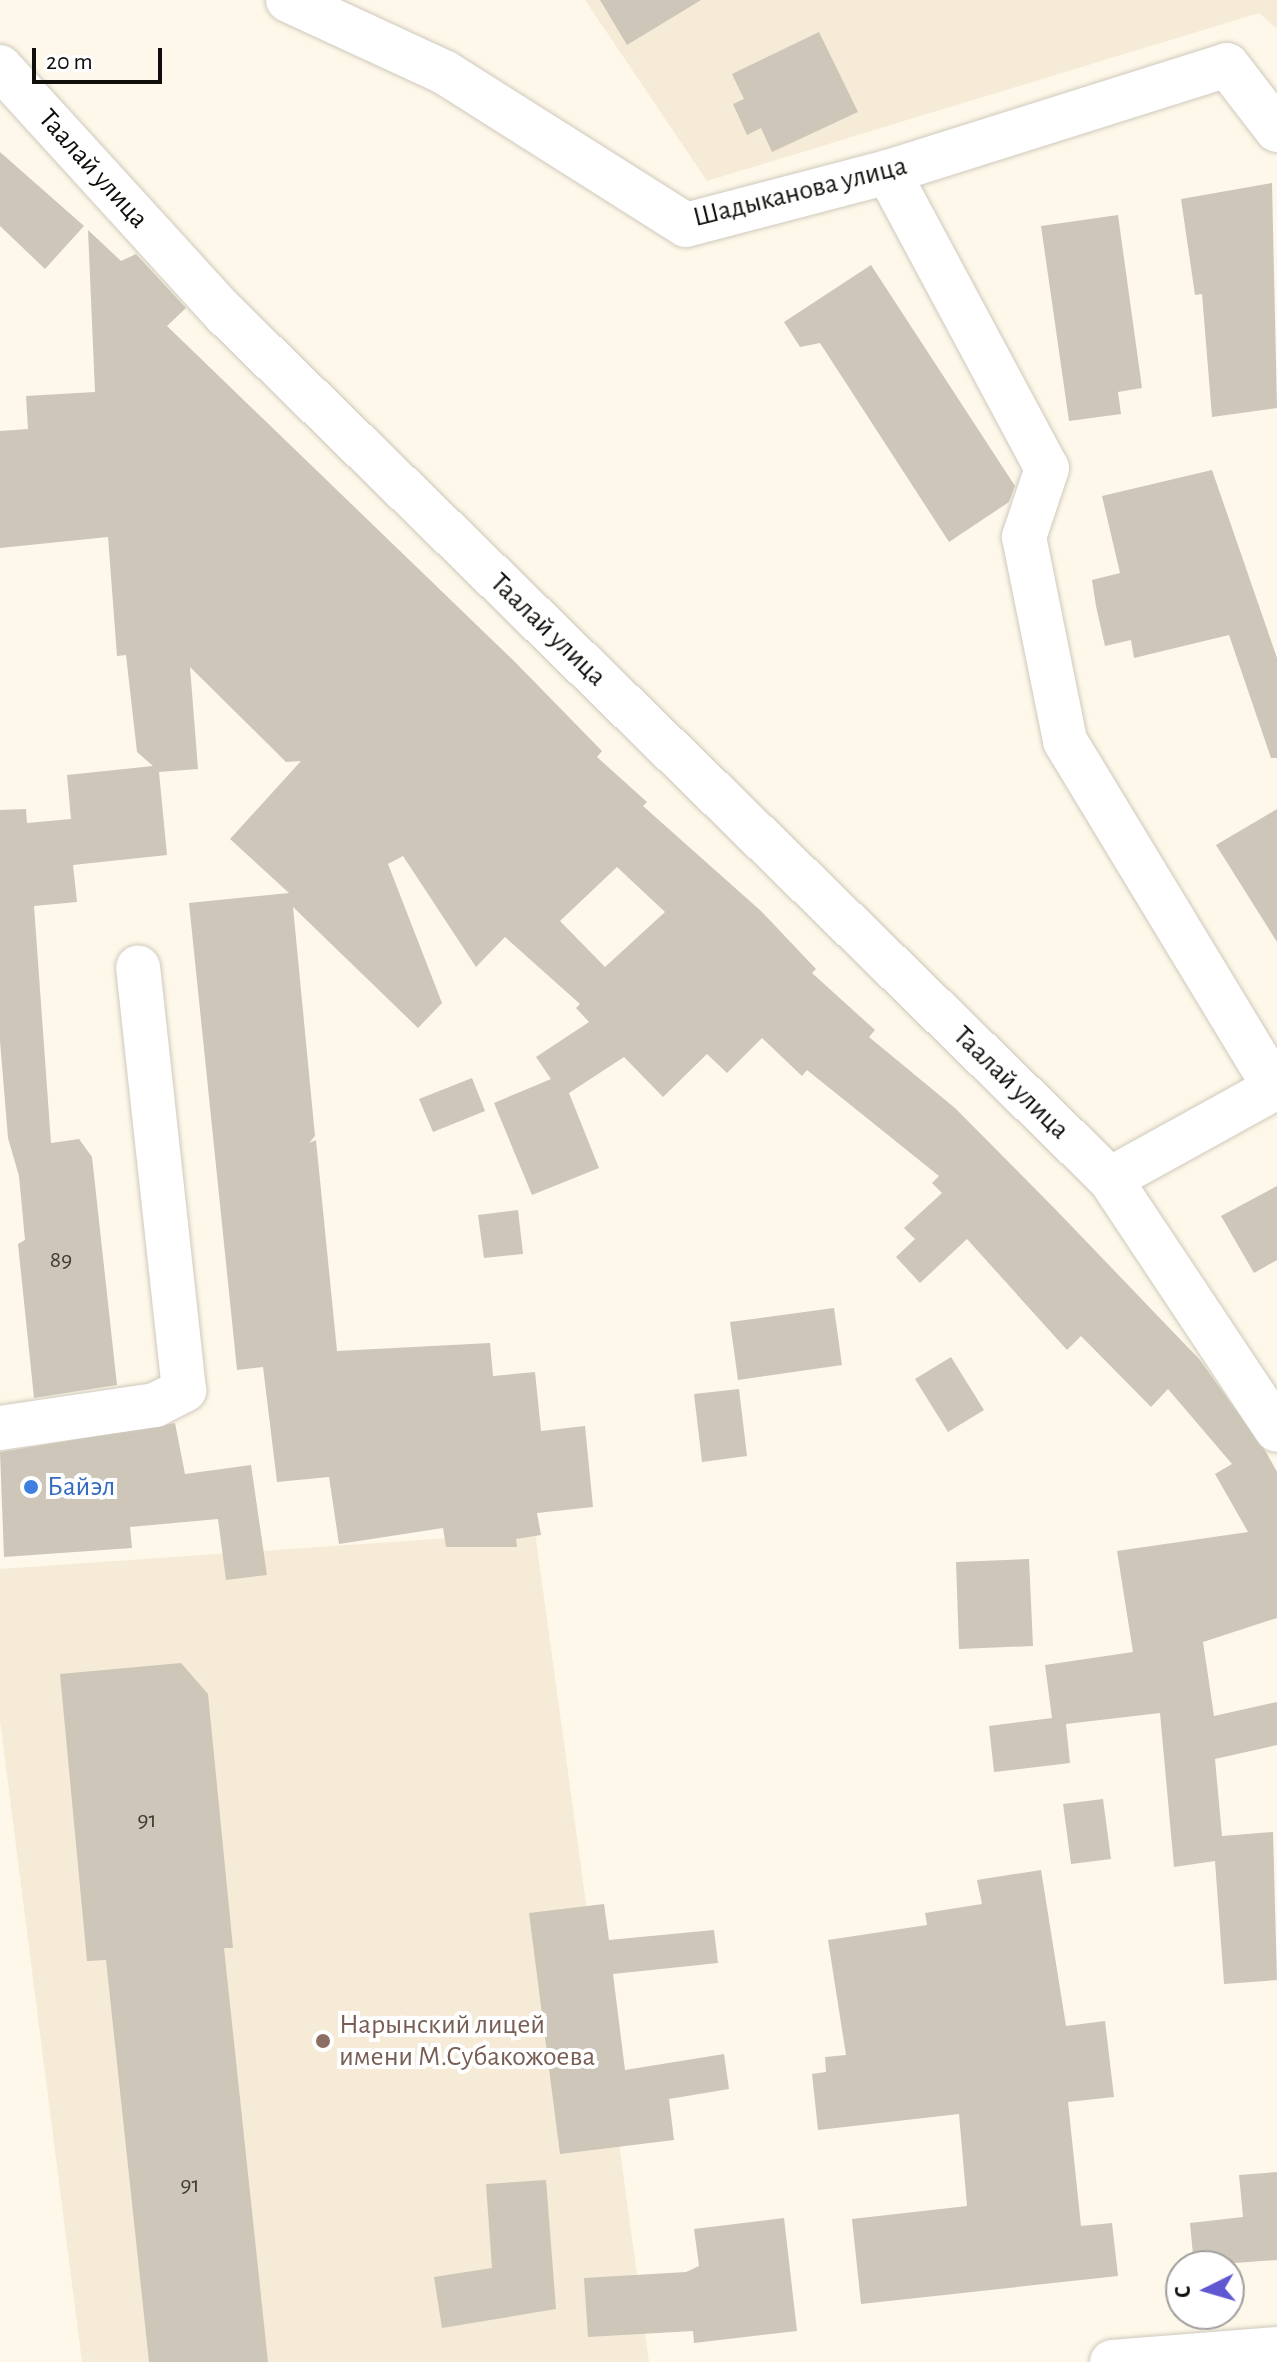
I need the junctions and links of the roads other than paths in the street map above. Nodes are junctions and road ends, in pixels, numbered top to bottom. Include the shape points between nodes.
1 (288, 0) edge
2 (0, 67) edge
3 (1277, 130) edge
4 (888, 172) junction
5 (138, 967) dead end
6 (1276, 1087) edge
7 (1110, 1179) junction
8 (0, 1428) edge
9 (1277, 1430) edge
10 (1277, 2349) edge
11 (1112, 2362) edge

1 - 4 street, Шадыканова улица via 444,72 686,225
2 - 7 street, Таалай улица via 225,314
3 - 4 street, Шадыканова улица via 1227,65
4 - 6 street via 1047,468 1024,537 1065,741
5 - 8 street via 184,1390 155,1405
6 - 7 street
7 - 9 street, Таалай улица
10 - 11 street

